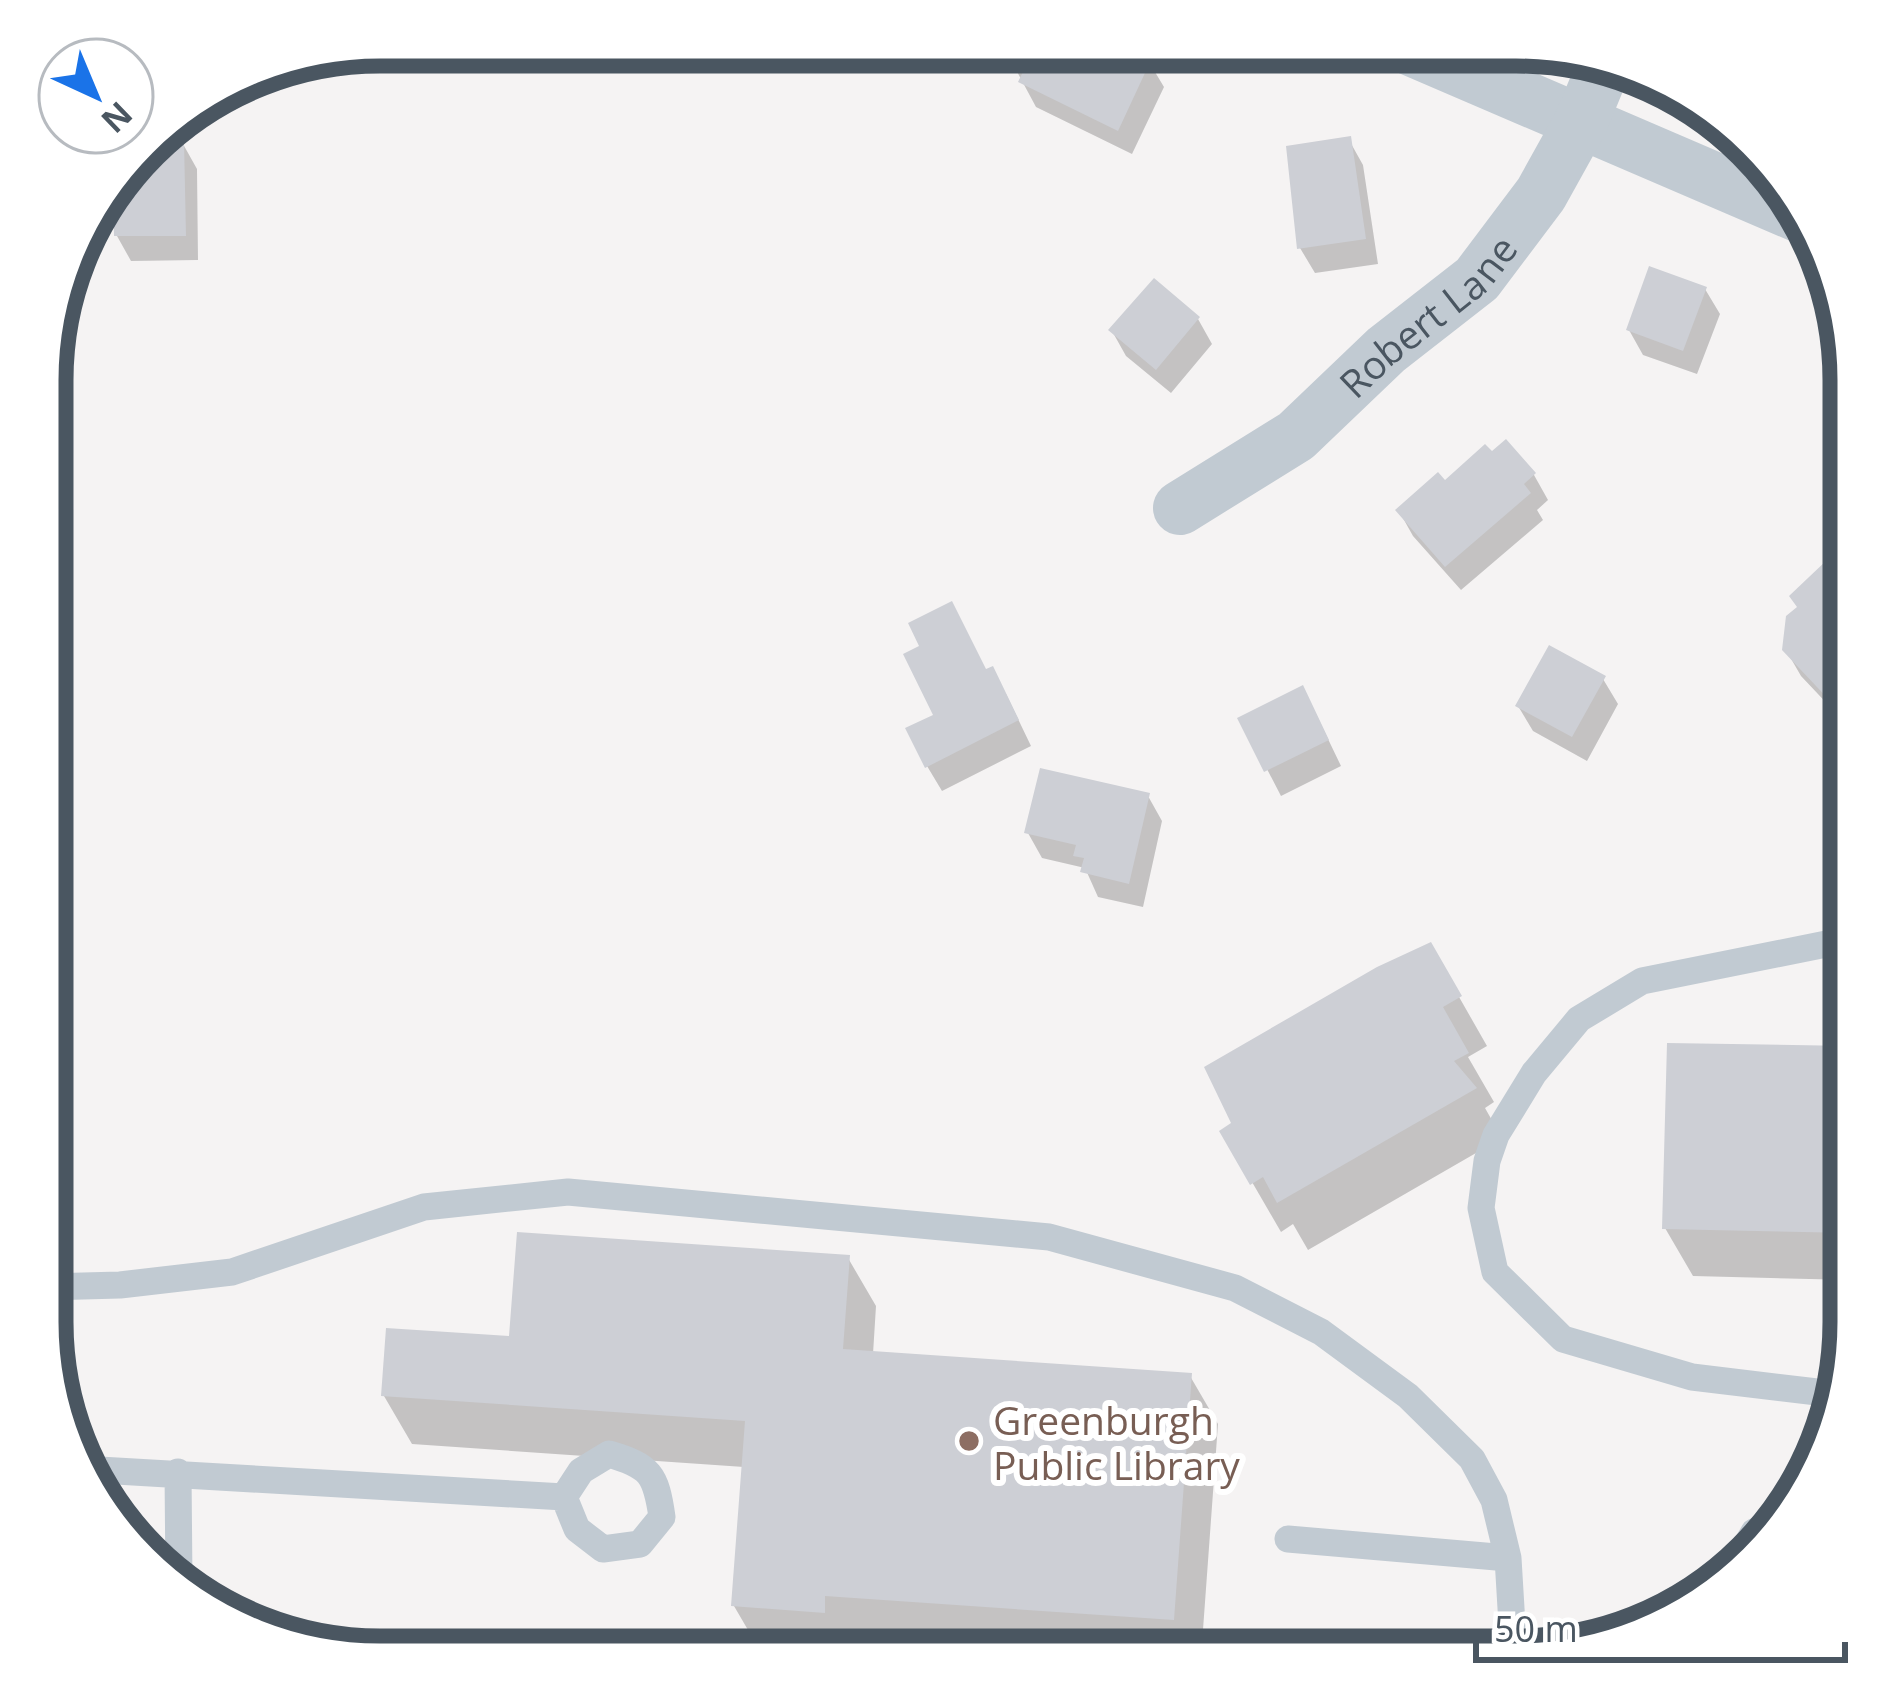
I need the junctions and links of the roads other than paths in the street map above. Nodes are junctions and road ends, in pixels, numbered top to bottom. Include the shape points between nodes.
1 (1453, 67) edge
2 (1599, 78) edge
3 (1581, 122) junction
4 (1777, 206) edge
5 (1180, 508) dead end
6 (1830, 944) edge
7 (67, 1286) edge
8 (1821, 1392) edge
9 (103, 1470) edge
10 (178, 1472) junction
11 (564, 1497) dead end
12 (1288, 1540) dead end
13 (1508, 1558) junction
14 (179, 1563) edge
15 (1509, 1635) edge

1 - 3 street
2 - 3 street, Robert Lane
3 - 4 street
3 - 5 street, Robert Lane via 1541,194 1478,279 1386,350 1297,436
6 - 8 lane via 1642,981 1579,1019 1496,1135 1481,1208 1495,1272 1563,1339 1692,1377
7 - 13 lane via 232,1273 424,1207 568,1192 1048,1237 1235,1288 1321,1332 1408,1396 1472,1459 1495,1500
9 - 10 lane
10 - 11 lane
10 - 14 lane
12 - 13 lane
13 - 15 lane

